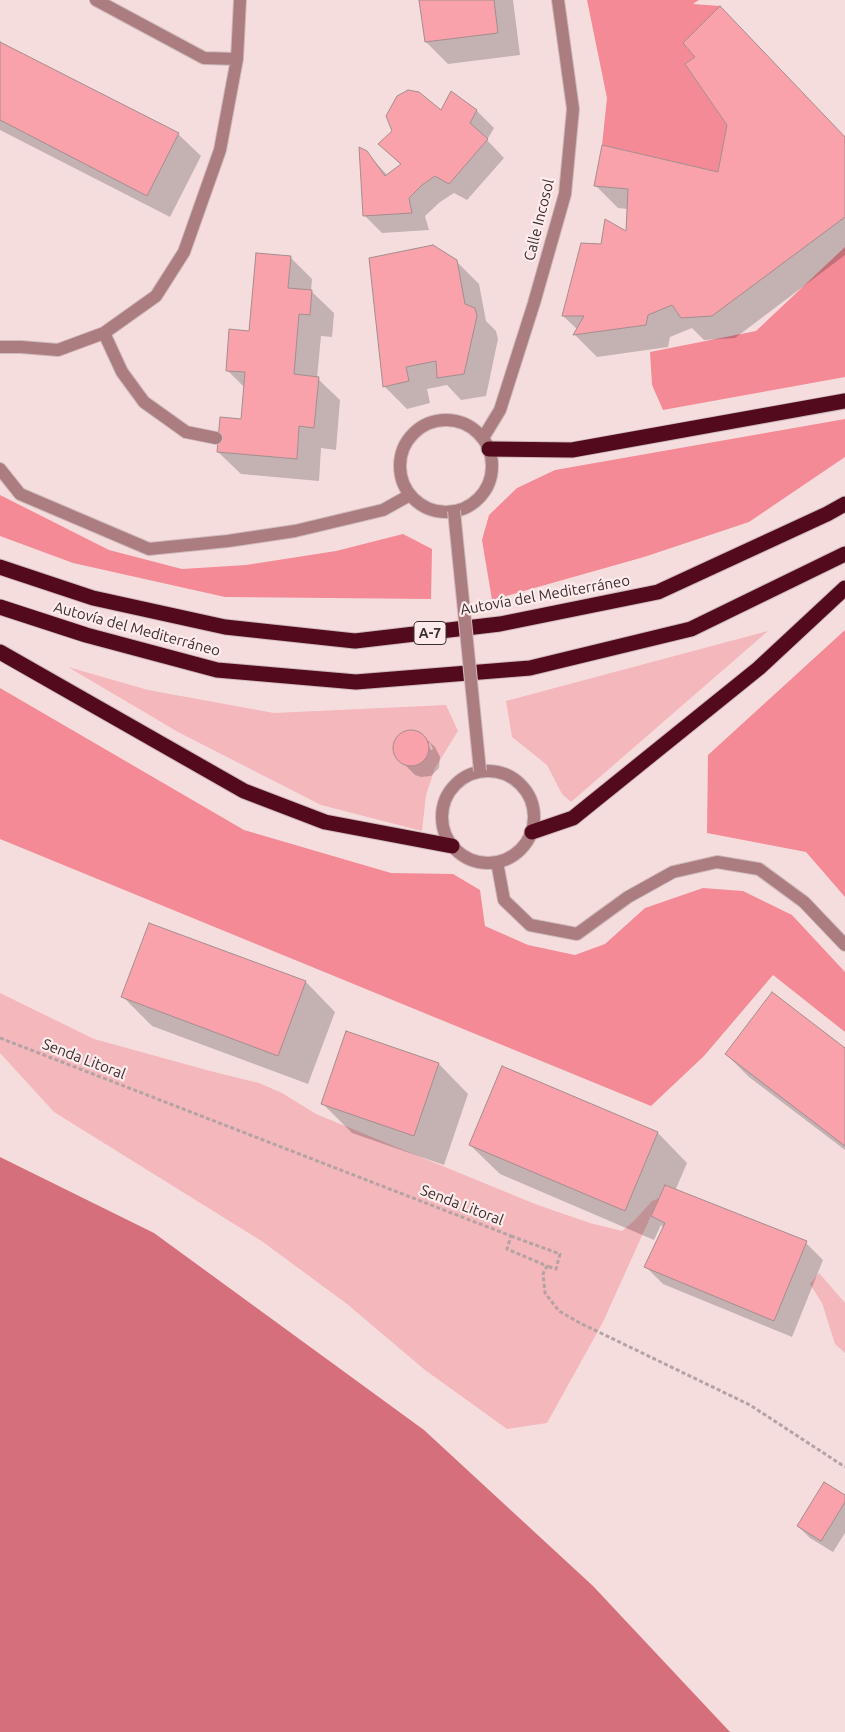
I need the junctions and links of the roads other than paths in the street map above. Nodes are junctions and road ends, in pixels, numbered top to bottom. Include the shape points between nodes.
1 (96, 0) edge
2 (240, 0) edge
3 (558, 0) edge
4 (236, 59) junction
5 (104, 332) junction
6 (0, 347) edge
7 (845, 401) edge
8 (216, 438) dead end
9 (486, 444) junction
10 (0, 469) edge
11 (410, 495) junction
12 (845, 504) edge
13 (454, 511) junction
14 (845, 554) edge
15 (0, 567) edge
16 (845, 588) edge
17 (0, 607) edge
18 (0, 652) edge
19 (480, 771) junction
20 (532, 832) junction
21 (452, 846) junction
22 (497, 862) junction
23 (845, 945) edge

1 - 4 street via 204,58
2 - 4 street
3 - 9 street, Calle Incosol via 574,109 565,194 534,303
4 - 5 street via 220,150 184,252 156,296
5 - 6 street via 58,350
5 - 8 street via 122,372 144,402 186,432
7 - 9 highway via 572,450
9 - 11 street via 473,428 460,422 445,419 417,429 407,440 399,468 402,482
9 - 13 street via 492,462 486,488 478,499
10 - 11 street via 20,494 148,549 296,531 383,510
11 - 13 street via 430,509
12 - 15 highway, Autovía del Mediterráneo / A-7 via 658,592 500,624 354,642 225,627 93,598
13 - 19 street, bridge
14 - 17 highway, Autovía del Mediterráneo via 691,628 530,668 356,682 217,670 86,635
16 - 20 highway via 758,668 573,818
18 - 21 highway via 244,791 325,822
19 - 20 street via 496,771 524,787 532,801
19 - 21 street via 456,783 442,807 441,821
20 - 22 street via 512,857
21 - 22 street via 472,860
22 - 23 street via 504,900 530,925 577,934 628,897 672,872 717,862 758,869 804,902

